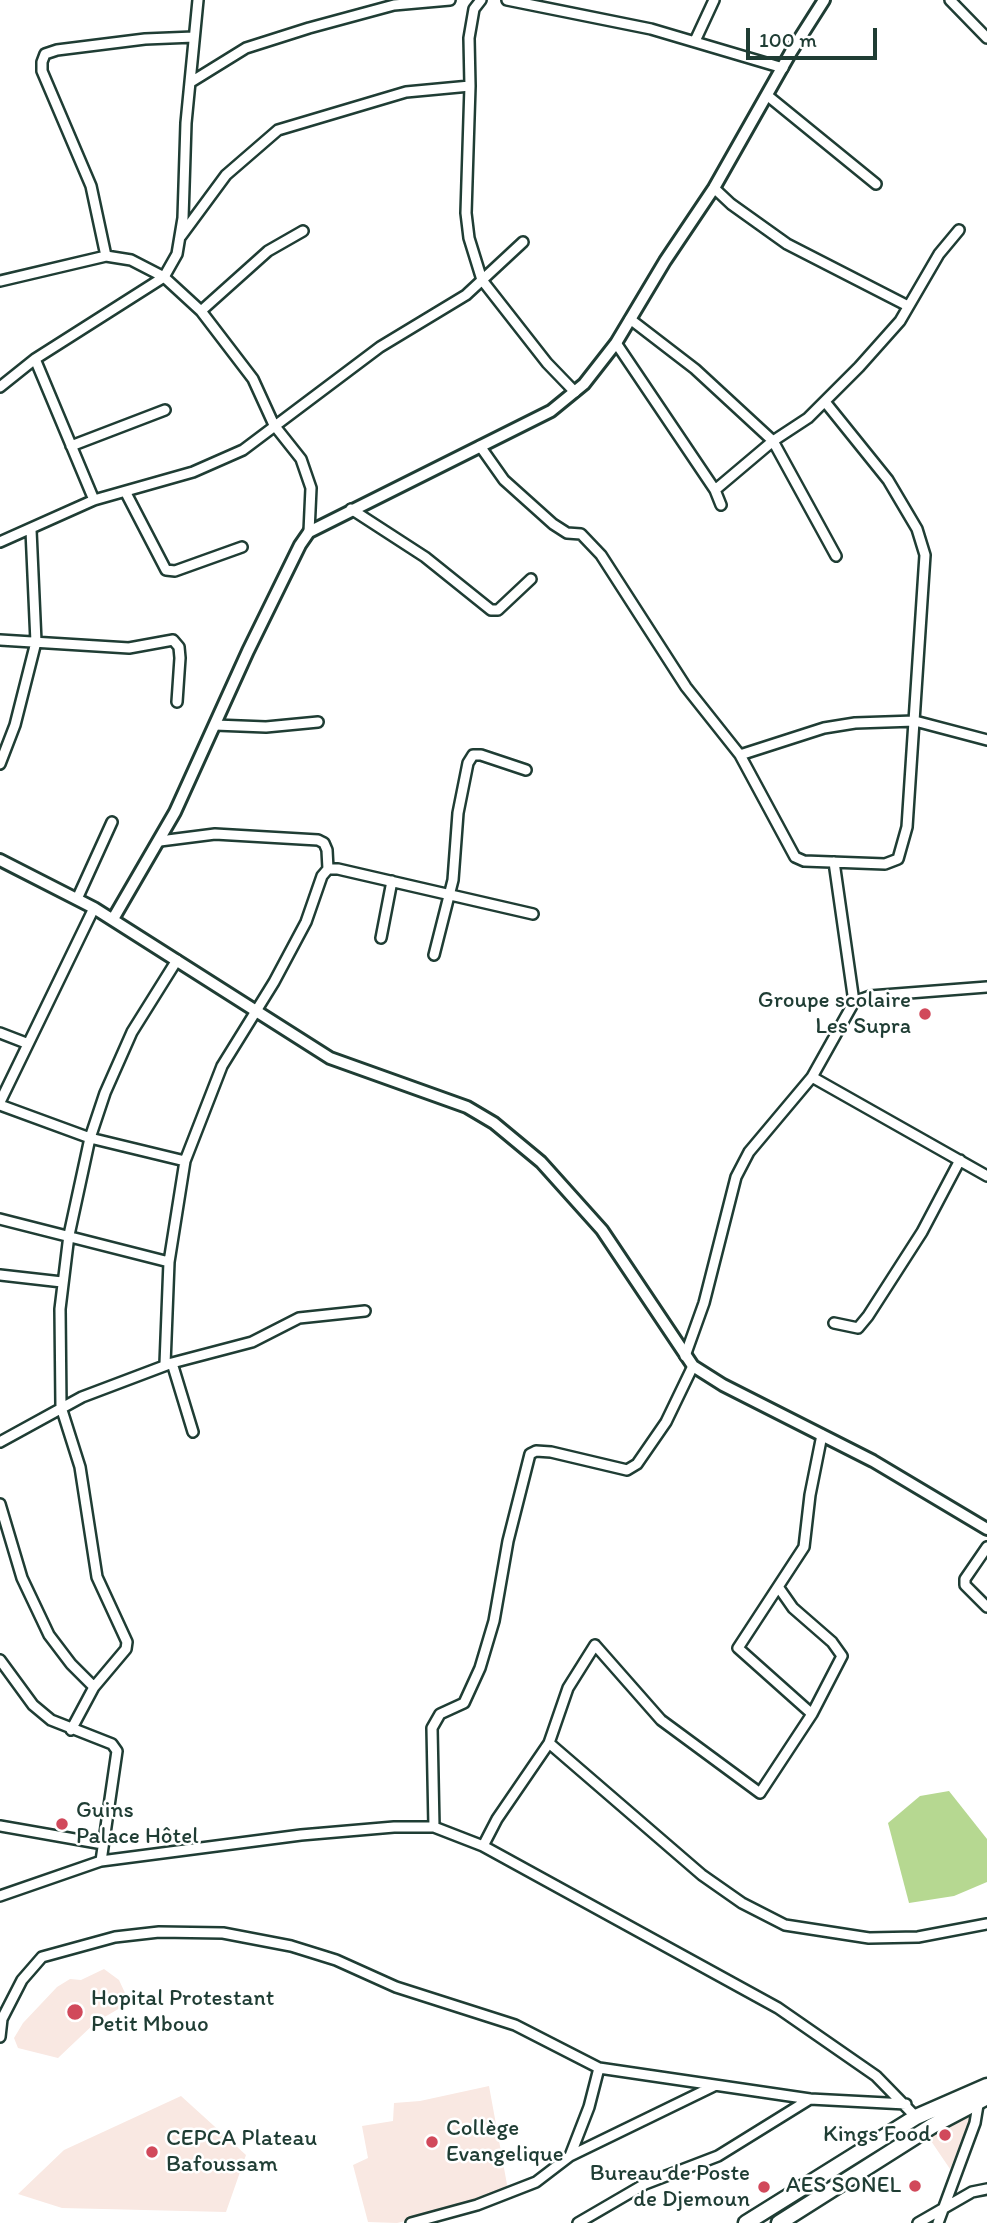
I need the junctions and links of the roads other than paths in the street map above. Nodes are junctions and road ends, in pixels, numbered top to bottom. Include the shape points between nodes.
1 (198, 0) edge
2 (450, 0) edge
3 (481, 0) edge
4 (507, 0) edge
5 (714, 0) edge
6 (824, 0) edge
7 (950, 0) edge
8 (194, 37) junction
9 (987, 38) edge
10 (695, 41) junction
11 (783, 68) junction
12 (191, 82) junction
13 (470, 86) junction
14 (768, 96) junction
15 (876, 184) dead end
16 (714, 188) junction
17 (959, 230) dead end
18 (303, 232) dead end
19 (181, 236) junction
20 (523, 242) dead end
21 (106, 256) junction
22 (164, 277) junction
23 (482, 280) junction
24 (0, 281) edge
25 (908, 306) junction
26 (201, 311) junction
27 (630, 319) junction
28 (616, 344) junction
29 (34, 359) junction
30 (0, 387) edge
31 (575, 392) junction
32 (826, 402) junction
33 (165, 410) dead end
34 (274, 425) junction
35 (773, 441) junction
36 (71, 446) junction
37 (480, 446) junction
38 (715, 490) junction
39 (126, 493) junction
40 (94, 500) junction
41 (721, 505) dead end
42 (351, 509) junction
43 (31, 530) junction
44 (309, 532) junction
45 (0, 542) edge
46 (242, 547) dead end
47 (836, 556) dead end
48 (531, 579) dead end
49 (0, 640) edge
50 (36, 642) junction
51 (177, 702) dead end
52 (915, 721) junction
53 (318, 722) dead end
54 (215, 725) junction
55 (987, 740) edge
56 (740, 755) junction
57 (0, 764) edge
58 (526, 770) dead end
59 (112, 822) dead end
60 (160, 841) junction
61 (0, 860) edge
62 (834, 862) junction
63 (328, 869) junction
64 (392, 881) junction
65 (450, 894) junction
66 (77, 899) junction
67 (94, 908) junction
68 (533, 914) dead end
69 (113, 919) junction
70 (381, 938) dead end
71 (435, 954) dead end
72 (177, 960) junction
73 (987, 987) edge
74 (854, 1002) junction
75 (255, 1011) junction
76 (0, 1033) edge
77 (26, 1043) junction
78 (812, 1077) junction
79 (0, 1103) edge
80 (90, 1138) junction
81 (960, 1160) junction
82 (184, 1161) junction
83 (987, 1176) edge
84 (0, 1219) edge
85 (69, 1235) junction
86 (169, 1262) junction
87 (0, 1275) edge
88 (62, 1282) junction
89 (365, 1311) dead end
90 (834, 1323) dead end
91 (685, 1356) junction
92 (168, 1364) junction
93 (693, 1366) junction
94 (61, 1407) junction
95 (193, 1432) dead end
96 (822, 1435) junction
97 (0, 1442) edge
98 (0, 1504) edge
99 (987, 1530) edge
100 (987, 1547) edge
101 (779, 1588) junction
102 (987, 1606) edge
103 (0, 1660) edge
104 (94, 1687) junction
105 (812, 1713) junction
106 (71, 1730) junction
107 (549, 1743) junction
108 (0, 1826) edge
109 (434, 1827) junction
110 (103, 1844) junction
111 (482, 1846) junction
112 (101, 1861) junction
113 (0, 1890) edge
114 (12, 1890) junction
115 (0, 1896) edge
116 (987, 1924) edge
117 (0, 2037) edge
118 (599, 2068) junction
119 (715, 2085) junction
120 (983, 2093) edge
121 (810, 2099) junction
122 (906, 2104) junction
123 (916, 2117) junction
124 (570, 2156) junction
125 (809, 2185) junction
126 (987, 2189) edge
127 (819, 2199) junction
128 (942, 2209) junction
129 (411, 2223) edge
130 (578, 2223) edge
131 (746, 2223) edge
132 (779, 2223) edge
133 (918, 2223) edge
134 (938, 2223) edge

1 - 8 street
2 - 12 street via 394,5 309,28 246,48
3 - 13 street via 474,9 469,38
4 - 10 street
5 - 10 street
6 - 11 street
7 - 9 street
8 - 12 street
8 - 21 street via 145,39 45,54 42,71 91,186
10 - 11 street
11 - 14 street
12 - 19 street
13 - 19 street via 406,92 278,130 226,175
13 - 23 street via 466,214 468,238
14 - 15 street
14 - 16 street
16 - 25 street via 787,244
16 - 27 street
17 - 25 street
18 - 26 street via 268,251
19 - 22 street
20 - 23 street
21 - 22 street via 131,260
21 - 24 street
22 - 26 street
22 - 29 street
23 - 31 street
23 - 34 street
25 - 32 street via 889,335
26 - 34 street via 253,379
27 - 28 street
27 - 35 street via 695,369
28 - 31 street
28 - 38 street
29 - 30 street
29 - 36 street
31 - 37 street via 551,411
32 - 35 street
32 - 52 street via 888,480 917,528 925,555
33 - 36 street
34 - 39 street via 243,450
34 - 44 street via 301,459 311,488
35 - 38 street
35 - 47 street
36 - 40 street
37 - 42 street
37 - 56 street via 504,480 553,524 567,533 581,534 601,555 673,668
38 - 41 street
39 - 40 street
39 - 46 street via 166,570 175,571
40 - 43 street
42 - 44 street
42 - 48 street via 425,557 491,610 498,610
43 - 45 street
43 - 50 street
44 - 54 street
49 - 50 street
50 - 51 street via 129,648 173,640 180,658
50 - 57 street
52 - 55 street
52 - 56 street via 824,728
52 - 62 street via 907,827 898,859 885,864
53 - 54 street
54 - 60 street
56 - 62 street via 795,858
58 - 65 street via 481,755 473,755 468,763
59 - 66 street
60 - 63 street via 215,834 318,839 327,850
60 - 69 street
61 - 66 street
62 - 74 street
63 - 64 street
63 - 75 street via 306,922
64 - 65 street
64 - 70 street
65 - 68 street
65 - 71 street
66 - 67 street
67 - 69 street
67 - 77 street
69 - 72 street
72 - 75 street
72 - 80 street via 132,1032
73 - 74 street via 870,996
74 - 78 street
75 - 82 street via 222,1066
75 - 91 street via 330,1058 467,1107 524,1147 602,1230
76 - 77 street
77 - 79 street
78 - 81 street
78 - 91 street via 749,1152 736,1177 704,1303
79 - 80 street
80 - 82 street
80 - 85 street
81 - 83 street
81 - 90 street via 922,1232 868,1316 858,1328
82 - 86 street
84 - 85 street
85 - 86 street
85 - 88 street
86 - 92 street
87 - 88 street
88 - 94 street
89 - 92 street via 299,1318 252,1342
91 - 93 street
92 - 94 street
92 - 95 street
93 - 96 street
93 - 109 street via 666,1422 637,1464 627,1470 551,1452 530,1454 489,1641 464,1703 440,1714 432,1728
94 - 97 street
94 - 104 street via 80,1467 97,1577 127,1642
96 - 99 street
96 - 101 street via 804,1547
98 - 104 street via 22,1578 49,1635
100 - 102 street via 965,1579 965,1585
101 - 105 street via 842,1656
101 - 105 street via 738,1648
103 - 106 street via 33,1705
104 - 106 street
105 - 107 street via 760,1793 661,1720 595,1645 568,1688
106 - 110 street via 111,1744 117,1751
107 - 111 street
107 - 116 street via 702,1875 785,1925 869,1938 918,1937
108 - 110 street
109 - 111 street
109 - 112 street via 301,1835
110 - 112 street
111 - 122 street via 778,2008 876,2076
112 - 114 street
113 - 114 street
114 - 115 street
117 - 118 street via 2,2019 22,1980 42,1957 115,1937 223,1933 336,1960 396,1987 515,2025
118 - 119 street
118 - 124 street
119 - 121 street
119 - 124 street
120 - 123 highway
120 - 127 highway
120 - 128 street
121 - 122 street
121 - 130 street via 718,2156 645,2184
122 - 123 street
123 - 125 highway
124 - 129 street via 536,2182
125 - 127 highway
125 - 131 highway
126 - 128 street
127 - 132 highway
128 - 133 street
128 - 134 street

